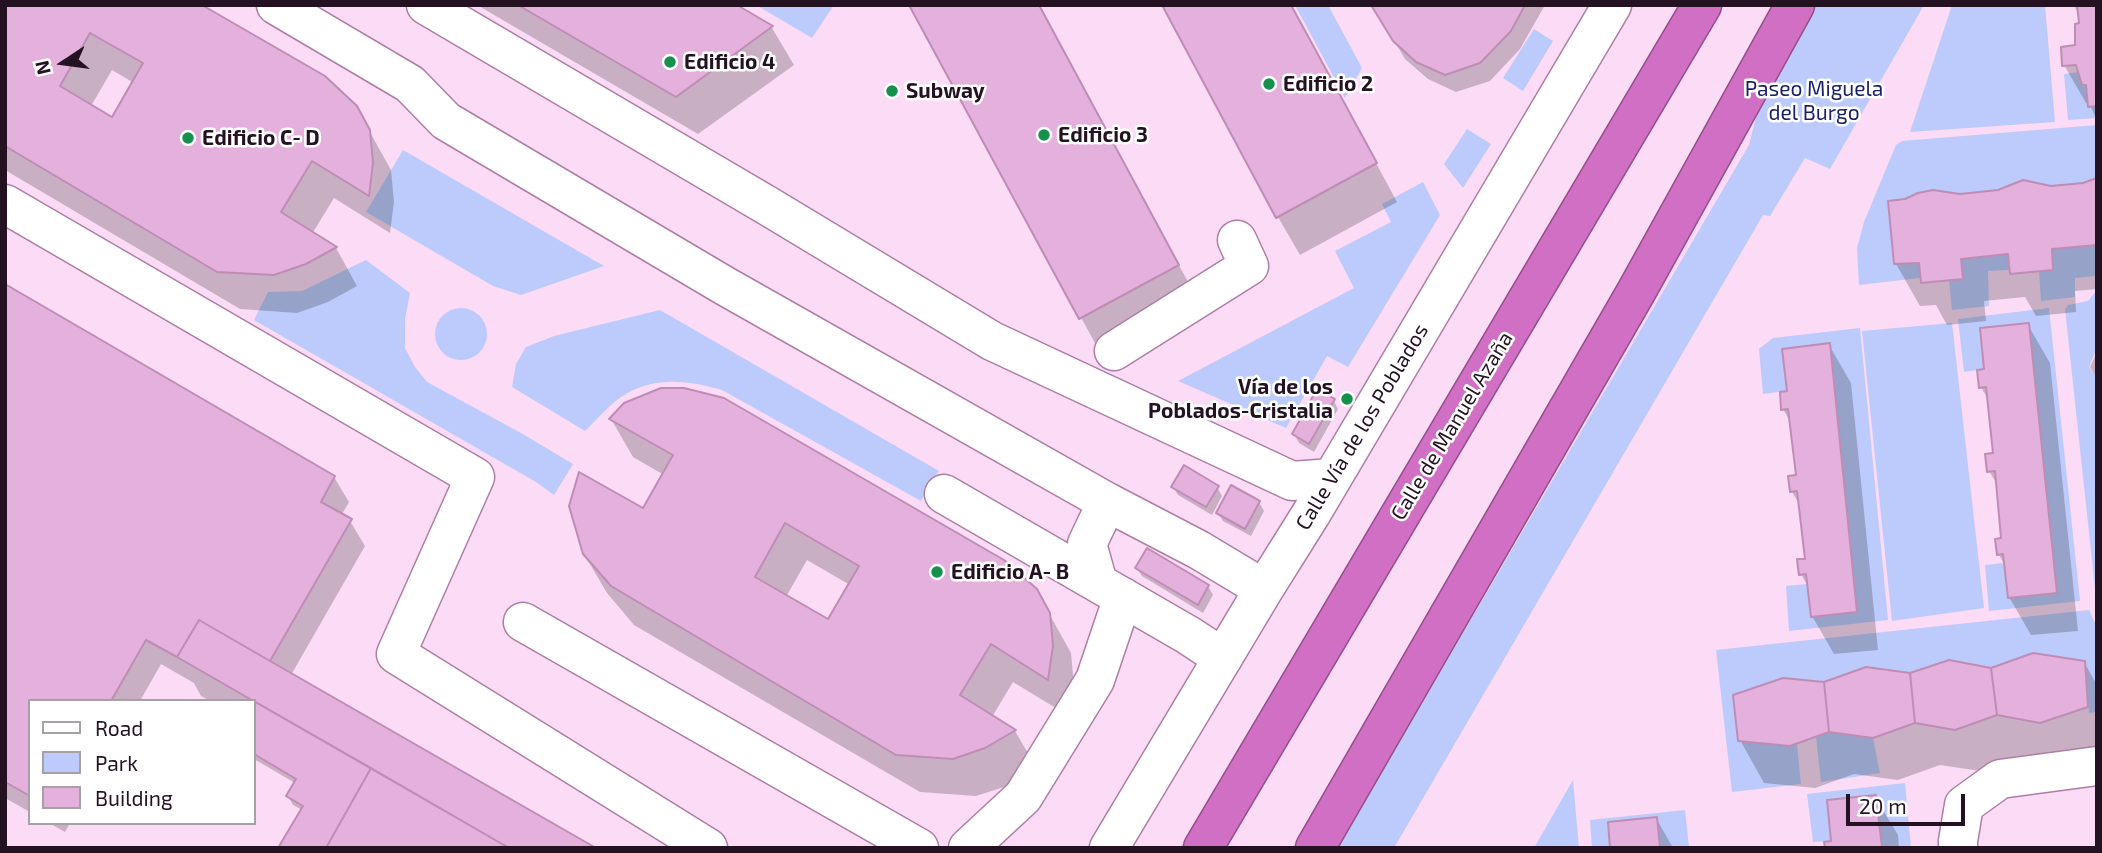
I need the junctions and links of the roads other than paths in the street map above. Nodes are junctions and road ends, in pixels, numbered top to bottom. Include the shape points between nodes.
1 (276, 5) edge
2 (426, 5) edge
3 (1612, 5) edge
4 (1702, 5) edge
5 (1795, 5) edge
6 (5, 205) edge
7 (1237, 240) dead end
8 (1114, 351) dead end
9 (1332, 478) junction
10 (1292, 481) junction
11 (944, 494) dead end
12 (1107, 502) junction
13 (1311, 514) junction
14 (1264, 589) junction
15 (1111, 590) junction
16 (523, 622) dead end
17 (1223, 657) junction
18 (2096, 773) edge
19 (708, 848) edge
20 (919, 848) edge
21 (968, 848) edge
22 (1109, 848) edge
23 (1203, 848) edge
24 (1315, 848) edge
25 (1958, 848) edge

1 - 12 street via 410,84 446,121 725,286
2 - 10 street via 992,341
3 - 9 street, Calle Vía de los Poblados
4 - 23 highway, Calle de Manuel Azaña
5 - 24 highway via 1629,304
6 - 19 street via 475,477 396,654
7 - 8 street via 1249,266
9 - 10 street
9 - 13 street, Calle Vía de los Poblados
10 - 13 street
11 - 15 street
12 - 14 street
12 - 15 street via 1087,544
13 - 14 street, Calle Vía de los Poblados
14 - 17 street, Calle Vía de los Poblados
15 - 17 street
15 - 21 street via 1095,680 1023,797
16 - 20 street
17 - 22 street, Calle Vía de los Poblados
18 - 25 street via 2000,779 1964,805

